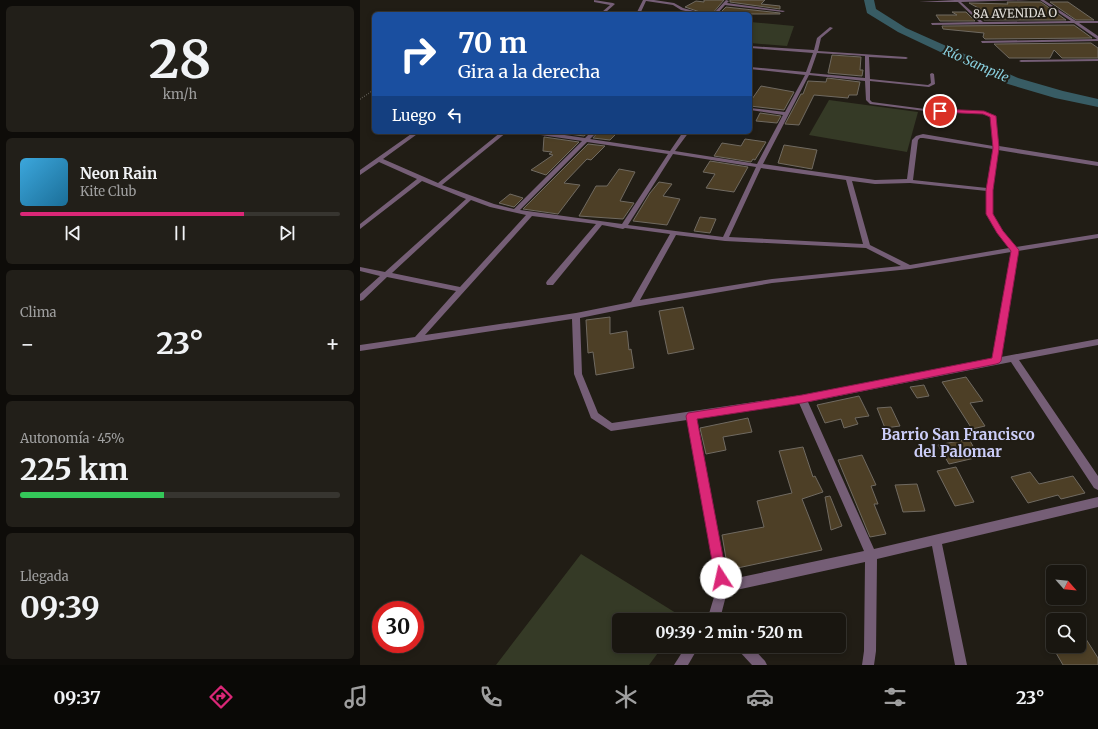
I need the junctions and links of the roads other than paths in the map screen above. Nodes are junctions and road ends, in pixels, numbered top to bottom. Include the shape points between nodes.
1 (646, 0) edge
2 (728, 0) edge
3 (1028, 0) edge
4 (1042, 0) edge
5 (595, 1) dead end
6 (958, 1) edge
7 (921, 2) dead end
8 (723, 4) junction
9 (784, 11) dead end
10 (604, 12) edge
11 (639, 12) edge
12 (695, 12) edge
13 (717, 12) edge
14 (1098, 22) edge
15 (1075, 23) junction
16 (932, 24) dead end
17 (982, 24) junction
18 (831, 28) dead end
19 (1098, 39) edge
20 (982, 42) dead end
21 (752, 47) edge
22 (816, 51) junction
23 (867, 55) junction
24 (906, 58) dead end
25 (1098, 60) edge
26 (1021, 61) dead end
27 (752, 68) edge
28 (932, 74) dead end
29 (806, 75) junction
30 (868, 81) junction
31 (752, 109) edge
32 (786, 114) junction
33 (414, 134) edge
34 (502, 134) edge
35 (547, 134) edge
36 (592, 134) edge
37 (684, 134) edge
38 (586, 140) junction
39 (996, 148) junction
40 (670, 153) junction
41 (380, 160) junction
42 (1098, 164) edge
43 (759, 166) junction
44 (360, 173) edge
45 (422, 178) junction
46 (849, 178) junction
47 (910, 181) junction
48 (438, 186) junction
49 (990, 190) junction
50 (470, 198) junction
51 (515, 212) junction
52 (530, 214) junction
53 (600, 224) junction
54 (360, 227) edge
55 (623, 227) junction
56 (674, 233) junction
57 (1098, 236) edge
58 (725, 238) junction
59 (867, 246) junction
60 (1015, 250) junction
61 (910, 267) junction
62 (360, 269) edge
63 (386, 274) junction
64 (550, 283) dead end
65 (462, 290) junction
66 (360, 298) edge
67 (634, 304) junction
68 (576, 316) junction
69 (418, 338) junction
70 (1098, 342) edge
71 (360, 348) edge
72 (1013, 358) junction
73 (996, 361) junction
74 (802, 399) junction
75 (691, 416) junction
76 (1098, 485) edge
77 (1098, 502) edge
78 (936, 539) junction
79 (871, 555) junction
80 (723, 587) junction
81 (716, 613) edge
82 (689, 653) edge
83 (749, 653) edge
84 (680, 665) edge
85 (761, 665) edge
86 (868, 665) edge
87 (960, 665) edge

1 - 11 street
1 - 12 street via 674,4
2 - 8 street
3 - 6 street
4 - 15 street
5 - 10 street via 613,4
6 - 7 street
6 - 17 street
8 - 9 street
8 - 13 street
14 - 15 street, 8A AVENIDA O
15 - 17 street, 8A AVENIDA O
15 - 19 street
16 - 17 street, 8A AVENIDA O
18 - 22 street via 820,38
19 - 20 street
21 - 22 street
22 - 23 street
22 - 29 street
23 - 24 street
23 - 30 street
25 - 26 street
27 - 29 street
28 - 30 street via 933,84 929,86
29 - 30 street
29 - 32 street
30 - 39 street via 868,100 874,104 990,114 993,116
31 - 32 street
32 - 43 street
33 - 41 street
34 - 48 street
35 - 38 street
36 - 38 street
37 - 40 street
38 - 40 street
38 - 51 street
39 - 42 street
39 - 47 street via 918,137 915,140
39 - 49 street
40 - 43 street
40 - 55 street
41 - 44 street
41 - 45 street
43 - 46 street
43 - 58 street
45 - 48 street
45 - 54 street
46 - 47 street via 875,182
46 - 59 street
47 - 49 street
48 - 50 street
49 - 60 street via 989,214
50 - 51 street
50 - 63 street
51 - 52 street
52 - 53 street
52 - 65 street
53 - 55 street
53 - 64 street
55 - 56 street
56 - 58 street
56 - 67 street
57 - 60 street
58 - 59 street
59 - 61 street
60 - 61 street
60 - 73 street
61 - 67 street via 772,281
62 - 63 street
63 - 65 street
63 - 66 street
65 - 69 street
67 - 68 street
68 - 69 street
68 - 75 street via 578,374 594,415 611,427
69 - 71 street
70 - 72 street
72 - 73 street
72 - 76 street
73 - 74 street
74 - 75 street
74 - 79 street
75 - 80 street
77 - 78 street
78 - 79 street
78 - 87 street
79 - 80 street
79 - 86 street
80 - 81 street
82 - 84 street
83 - 85 street

